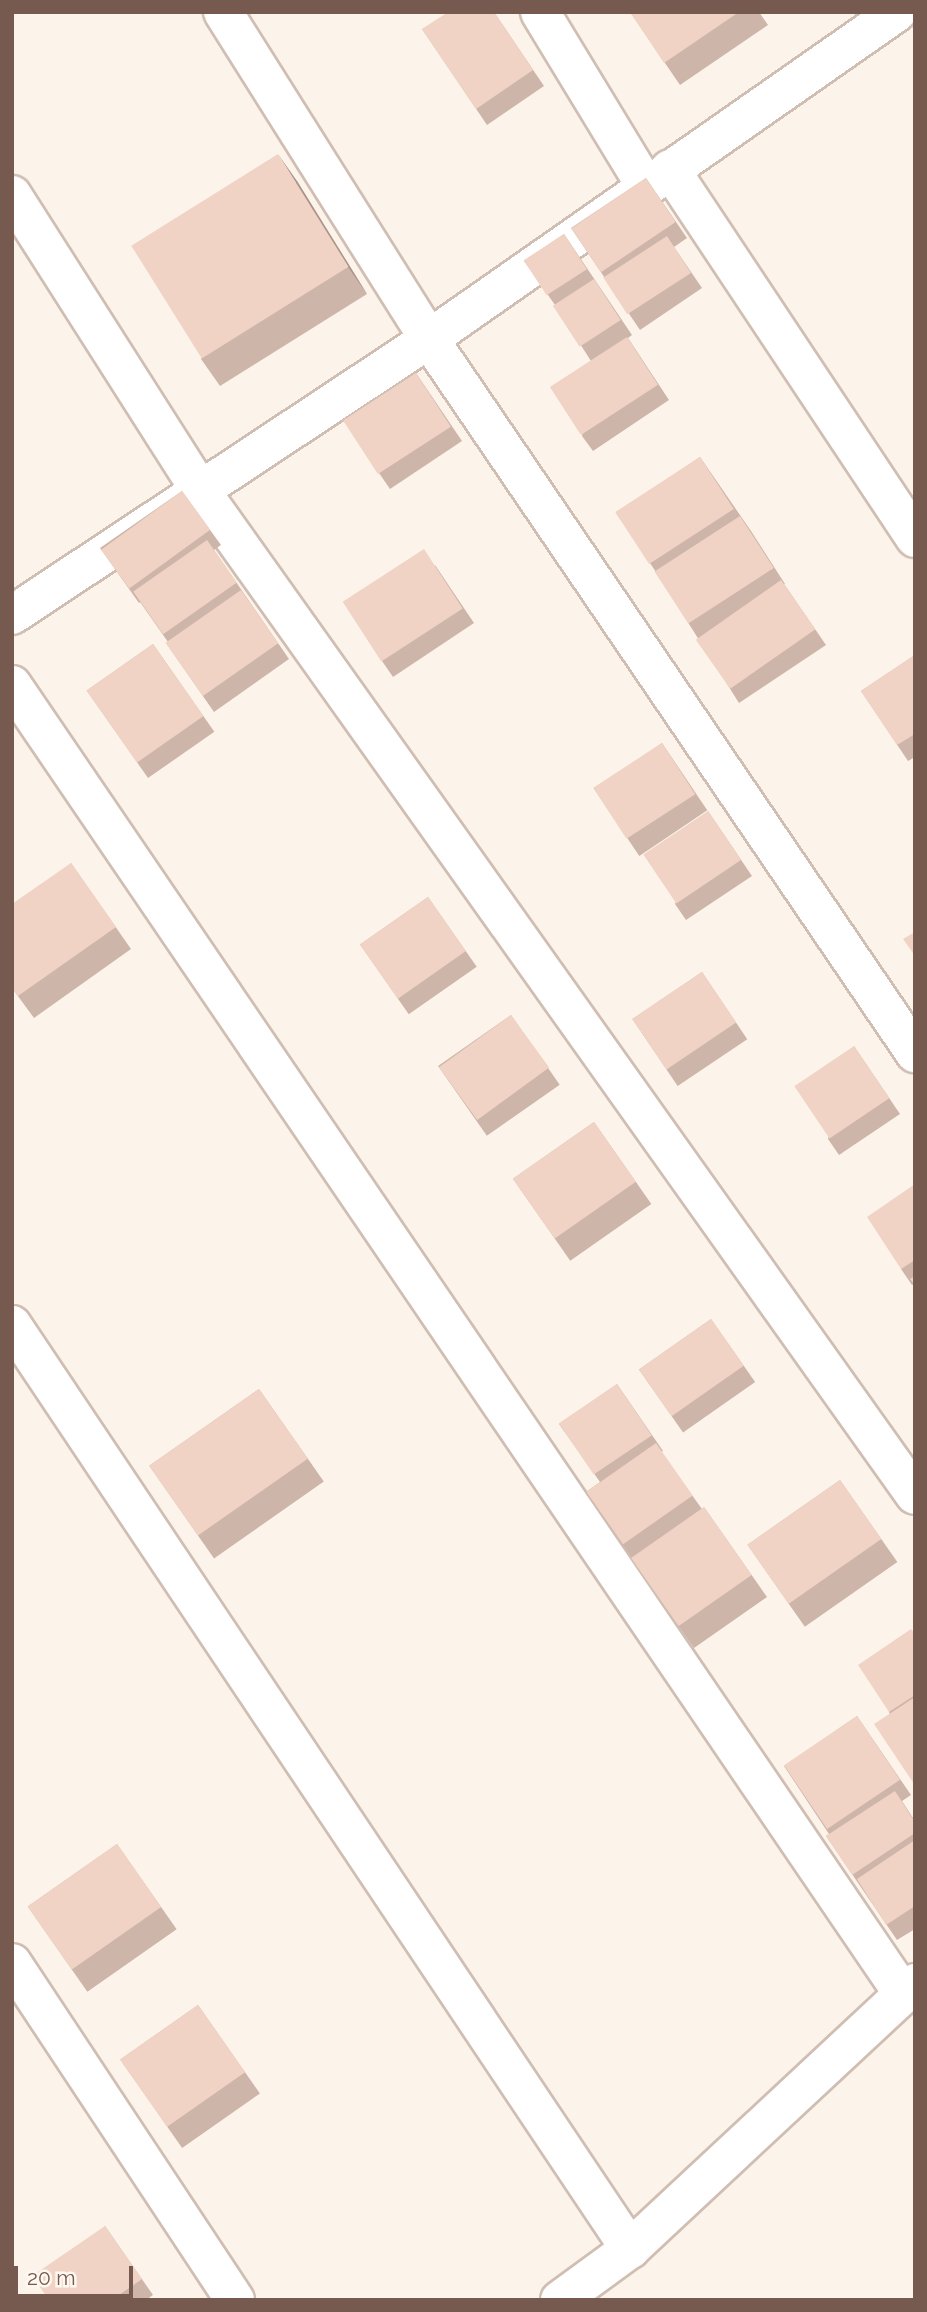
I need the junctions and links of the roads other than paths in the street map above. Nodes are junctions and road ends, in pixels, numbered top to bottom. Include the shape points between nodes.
1 (223, 12) edge
2 (540, 12) edge
3 (897, 12) edge
4 (658, 178) junction
5 (12, 195) edge
6 (429, 339) junction
7 (200, 490) junction
8 (915, 538) edge
9 (12, 615) edge
10 (12, 685) edge
11 (915, 1053) edge
12 (12, 1325) edge
13 (915, 1494) edge
14 (12, 1963) edge
15 (909, 1988) edge
16 (630, 2249) junction
17 (235, 2300) edge
18 (560, 2300) edge

1 - 6 street
2 - 4 street
3 - 4 street
4 - 6 street
4 - 8 street
5 - 7 street
6 - 7 street
6 - 11 street
7 - 9 street
7 - 13 street
10 - 15 street
12 - 16 street
14 - 17 street
15 - 16 street
16 - 18 street

